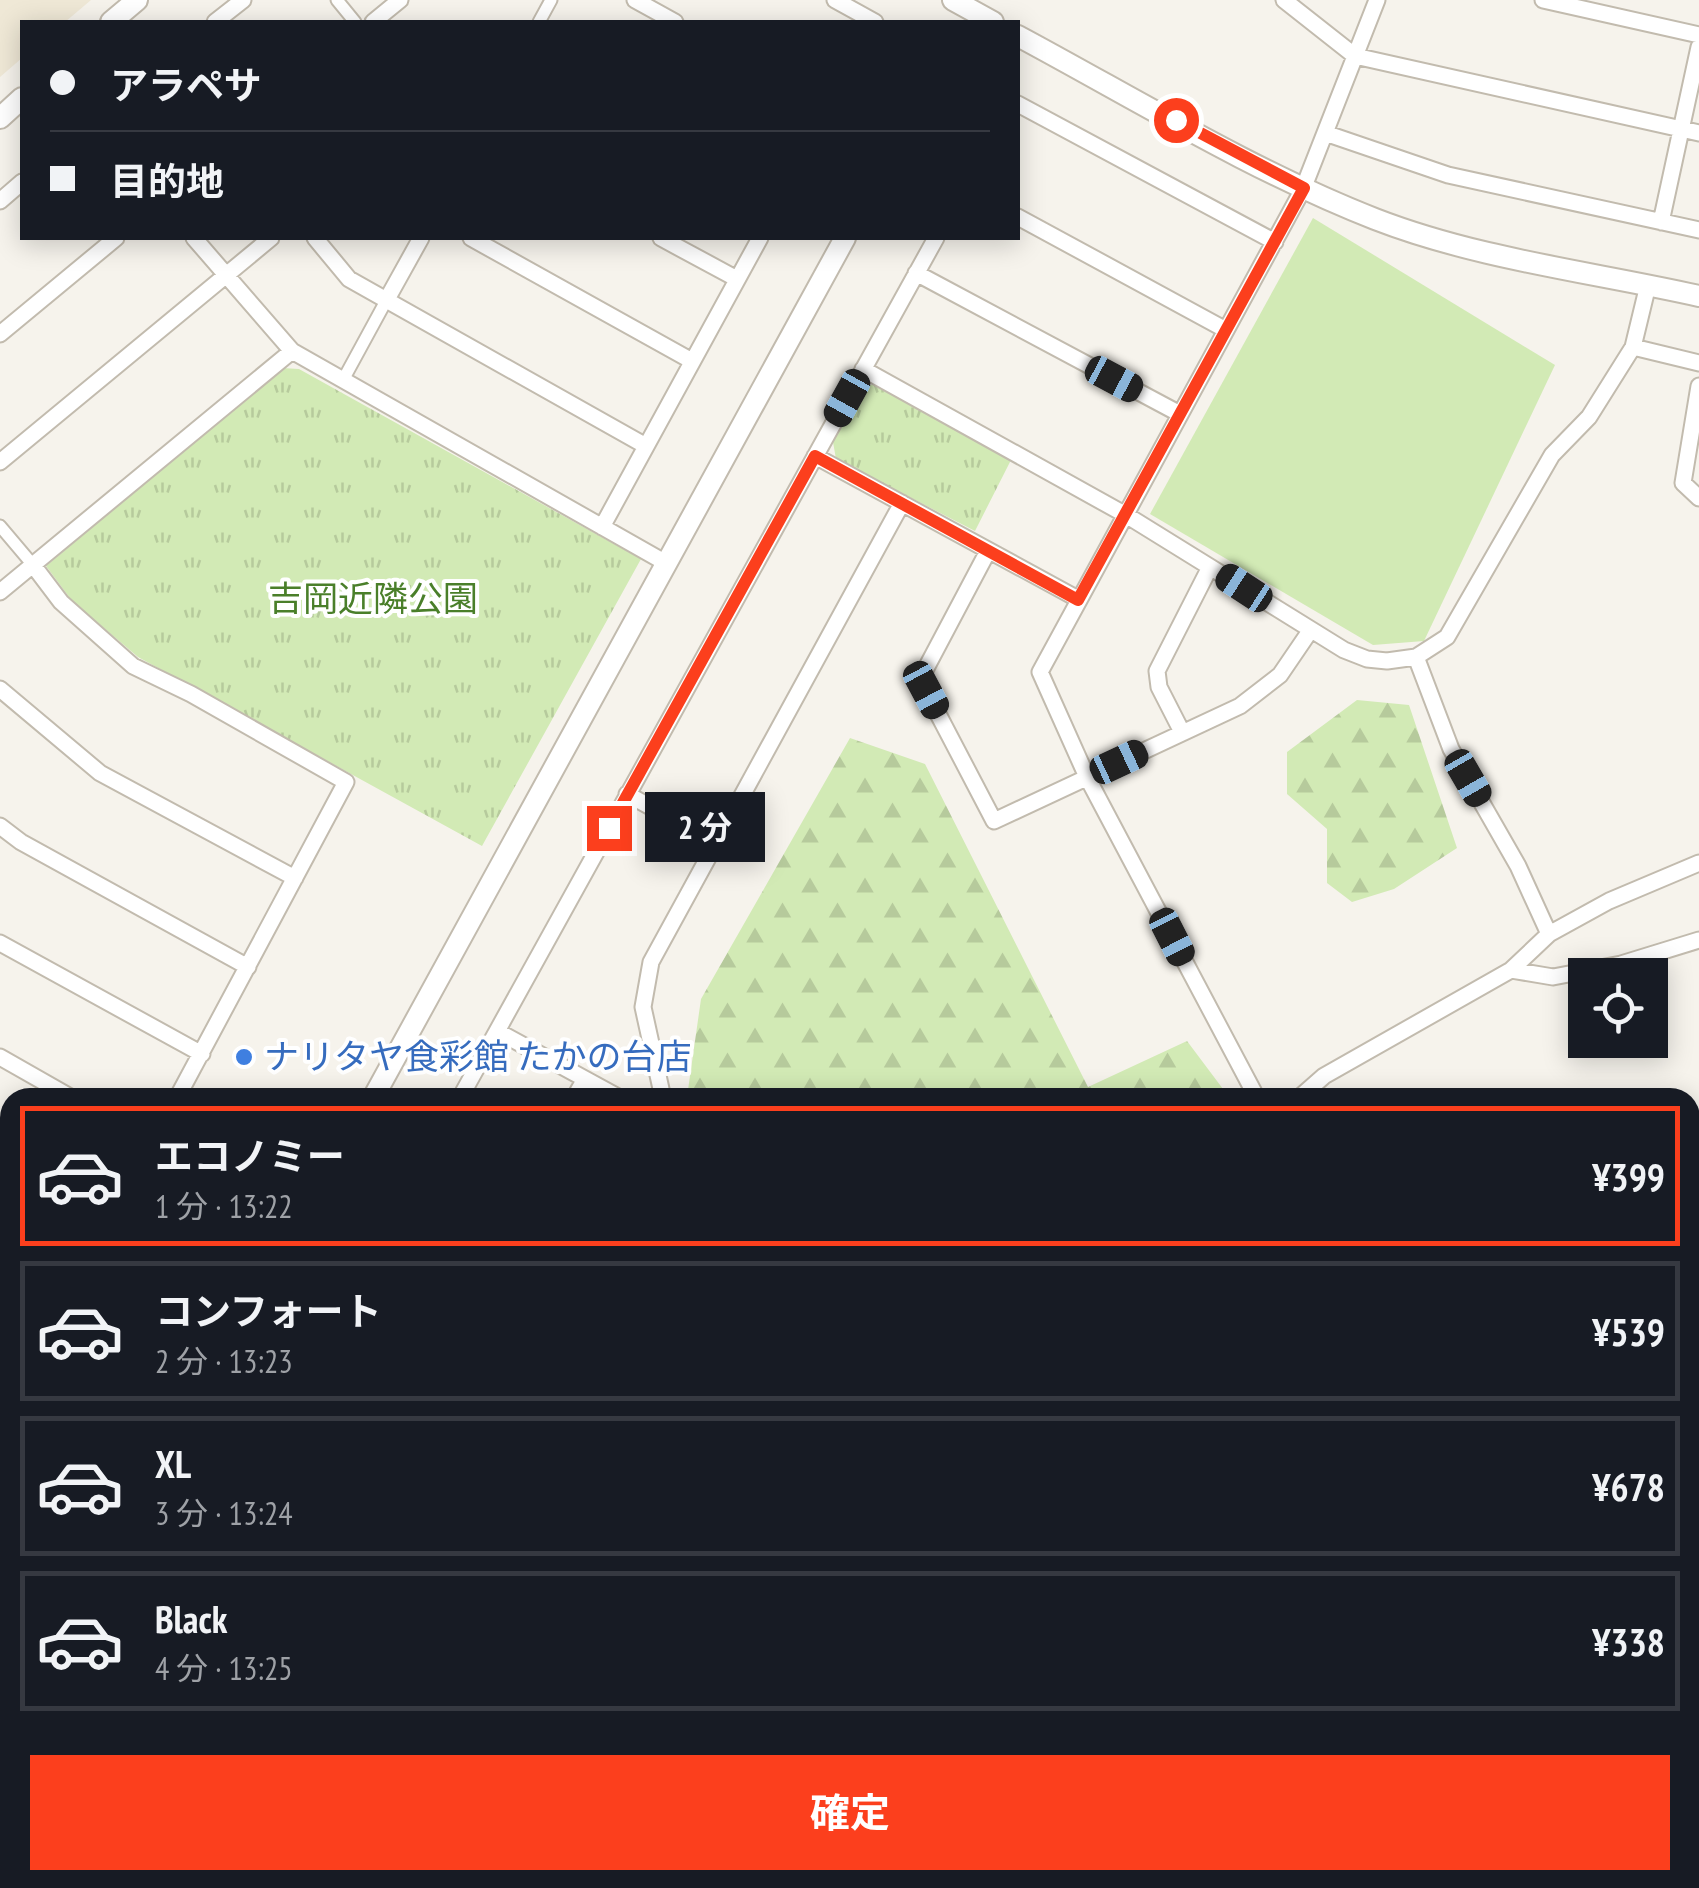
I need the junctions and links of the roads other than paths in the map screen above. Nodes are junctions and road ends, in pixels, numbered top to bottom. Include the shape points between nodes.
1 (137, 0) edge
2 (243, 0) edge
3 (338, 0) edge
4 (400, 0) edge
5 (635, 0) edge
6 (835, 0) edge
7 (1284, 0) edge
8 (1377, 0) edge
9 (1543, 0) edge
10 (965, 8) edge
11 (112, 20) edge
12 (218, 20) edge
13 (353, 20) edge
14 (375, 20) edge
15 (671, 20) edge
16 (871, 20) edge
17 (989, 20) edge
18 (1699, 35) edge
19 (1020, 37) edge
20 (1699, 47) edge
21 (1355, 56) junction
22 (20, 100) edge
23 (1020, 105) edge
24 (0, 118) edge
25 (1681, 129) junction
26 (1325, 132) junction
27 (1699, 133) edge
28 (20, 184) edge
29 (1304, 188) junction
30 (0, 201) edge
31 (1020, 218) edge
32 (1661, 222) junction
33 (1699, 230) edge
34 (114, 240) edge
35 (196, 240) edge
36 (269, 240) edge
37 (317, 240) edge
38 (420, 240) edge
39 (475, 240) edge
40 (665, 240) edge
41 (759, 240) edge
42 (844, 240) edge
43 (935, 240) edge
44 (1274, 242) junction
45 (916, 273) junction
46 (224, 276) junction
47 (738, 279) junction
48 (1648, 285) junction
49 (1699, 296) edge
50 (386, 301) junction
51 (1226, 330) junction
52 (0, 334) edge
53 (1633, 348) junction
54 (292, 351) junction
55 (692, 361) junction
56 (1699, 362) edge
57 (863, 369) junction
58 (343, 380) junction
59 (1699, 386) edge
60 (1180, 414) junction
61 (646, 446) junction
62 (815, 456) junction
63 (0, 462) edge
64 (1699, 498) edge
65 (902, 504) junction
66 (1126, 515) junction
67 (0, 526) edge
68 (602, 526) junction
69 (988, 550) junction
70 (666, 563) junction
71 (33, 565) junction
72 (1210, 567) junction
73 (0, 592) edge
74 (1078, 600) junction
75 (1310, 631) junction
76 (1416, 657) junction
77 (0, 689) edge
78 (1182, 732) junction
79 (1087, 777) junction
80 (627, 794) junction
81 (0, 826) edge
82 (714, 842) junction
83 (1699, 863) edge
84 (295, 878) junction
85 (1549, 934) junction
86 (1699, 940) edge
87 (0, 943) edge
88 (248, 967) junction
89 (1512, 970) junction
90 (497, 1031) junction
91 (202, 1054) junction
92 (0, 1057) edge
93 (585, 1078) junction
94 (54, 1088) edge
95 (183, 1088) edge
96 (377, 1088) edge
97 (466, 1088) edge
98 (580, 1088) edge
99 (602, 1088) edge
100 (661, 1088) edge
101 (1251, 1088) edge
102 (1310, 1088) edge

1 - 11 street
2 - 12 street
3 - 13 street
4 - 14 street
5 - 15 street
6 - 16 street
7 - 21 street
8 - 21 street
9 - 18 street
10 - 17 street
19 - 29 street
20 - 25 street
21 - 25 street
21 - 26 street
22 - 24 street
23 - 44 street
25 - 27 street
25 - 32 street
26 - 29 street
26 - 32 street via 1448,176
28 - 30 street
29 - 44 street
29 - 48 street via 1460,245
31 - 51 street
32 - 33 street
34 - 52 street
35 - 46 street
36 - 46 street
37 - 50 street via 349,279
38 - 50 street
39 - 55 street
40 - 47 street
41 - 47 street
42 - 70 street
43 - 45 street
44 - 51 street
45 - 57 street
45 - 60 street
46 - 54 street
46 - 63 street
47 - 55 street
48 - 49 street
48 - 53 street
50 - 58 street
50 - 61 street
51 - 60 street
53 - 56 street
53 - 76 street via 1589,417 1552,456 1457,624
54 - 58 street
54 - 71 street
55 - 61 street
57 - 62 street
57 - 66 street
58 - 68 street
59 - 64 street via 1682,483
60 - 66 street
61 - 68 street
62 - 65 street
62 - 80 street
65 - 69 street
65 - 82 street
66 - 72 street
66 - 74 street
67 - 71 street
68 - 70 street
69 - 74 street
69 - 79 street via 924,672 926,690 994,821
70 - 96 street
71 - 73 street
71 - 84 street via 75,616 133,666 346,782
72 - 75 street
72 - 78 street via 1157,672
74 - 79 street via 1040,672
75 - 76 street via 1366,658
75 - 78 street via 1262,691
76 - 85 street via 1451,749
77 - 84 street via 100,773
78 - 79 street
79 - 101 street
80 - 82 street
80 - 90 street
81 - 88 street
82 - 100 street via 646,982 646,1029
83 - 85 street
84 - 88 street
85 - 89 street
86 - 89 street via 1553,977
87 - 91 street
88 - 91 street
89 - 102 street
90 - 93 street
90 - 97 street
91 - 95 street
92 - 94 street
93 - 98 street
93 - 99 street

